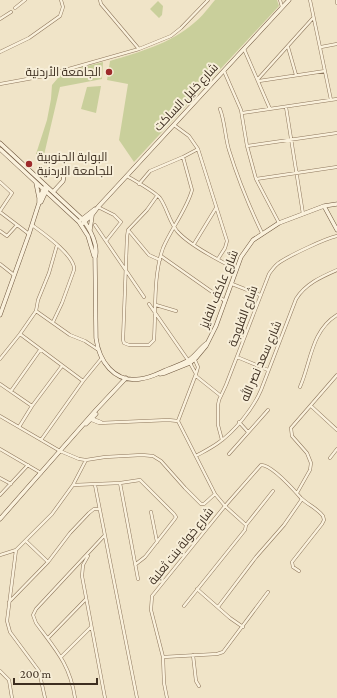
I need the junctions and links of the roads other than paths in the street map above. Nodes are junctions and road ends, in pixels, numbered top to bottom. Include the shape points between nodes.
1 (25, 0) edge
2 (61, 0) edge
3 (100, 0) edge
4 (208, 0) edge
5 (280, 0) edge
6 (287, 0) edge
7 (310, 0) edge
8 (15, 8) dead end
9 (282, 8) junction
10 (11, 12) dead end
11 (0, 18) edge
12 (314, 18) junction
13 (337, 44) edge
14 (288, 46) junction
15 (321, 47) junction
16 (244, 48) junction
17 (139, 49) junction
18 (0, 52) edge
19 (224, 71) junction
20 (325, 71) junction
21 (296, 75) junction
22 (258, 80) junction
23 (0, 84) edge
24 (337, 99) edge
25 (331, 100) junction
26 (286, 107) junction
27 (220, 109) dead end
28 (270, 109) junction
29 (242, 113) junction
30 (174, 125) junction
31 (337, 133) edge
32 (291, 140) junction
33 (0, 143) edge
34 (247, 146) junction
35 (0, 149) edge
36 (198, 150) junction
37 (183, 157) junction
38 (337, 167) edge
39 (297, 173) junction
40 (64, 176) dead end
41 (127, 176) junction
42 (256, 179) junction
43 (0, 182) edge
44 (35, 182) junction
45 (139, 184) junction
46 (46, 188) junction
47 (53, 192) junction
48 (157, 196) junction
49 (53, 198) junction
50 (40, 201) junction
51 (337, 204) edge
52 (324, 206) junction
53 (98, 207) junction
54 (216, 208) junction
55 (0, 212) edge
56 (303, 214) junction
57 (92, 215) junction
58 (82, 222) junction
59 (280, 223) junction
60 (17, 225) junction
61 (32, 225) junction
62 (95, 225) dead end
63 (174, 226) junction
64 (128, 230) junction
65 (337, 230) edge
66 (0, 231) edge
67 (90, 231) junction
68 (262, 233) junction
69 (29, 234) junction
70 (337, 236) edge
71 (106, 241) junction
72 (194, 244) junction
73 (57, 245) junction
74 (161, 256) junction
75 (95, 258) junction
76 (218, 259) junction
77 (160, 260) junction
78 (0, 264) edge
79 (124, 269) junction
80 (236, 270) junction
81 (337, 270) edge
82 (14, 275) junction
83 (232, 284) junction
84 (260, 295) junction
85 (144, 297) dead end
86 (225, 301) junction
87 (149, 304) dead end
88 (156, 305) junction
89 (36, 311) junction
90 (176, 311) dead end
91 (0, 315) edge
92 (156, 315) junction
93 (337, 315) edge
94 (334, 318) junction
95 (53, 322) junction
96 (337, 322) edge
97 (20, 334) junction
98 (97, 349) junction
99 (40, 350) junction
100 (237, 357) junction
101 (194, 358) junction
102 (0, 359) edge
103 (101, 359) junction
104 (190, 361) junction
105 (62, 366) junction
106 (268, 370) junction
107 (196, 375) junction
108 (337, 375) edge
109 (126, 378) junction
110 (83, 382) junction
111 (0, 384) edge
112 (300, 387) dead end
113 (11, 391) junction
114 (221, 396) junction
115 (32, 406) junction
116 (311, 406) junction
117 (268, 410) dead end
118 (0, 416) edge
119 (90, 419) junction
120 (178, 421) junction
121 (239, 422) junction
122 (19, 427) junction
123 (337, 430) edge
124 (248, 432) junction
125 (41, 440) junction
126 (222, 440) junction
127 (0, 449) edge
128 (337, 449) edge
129 (60, 451) junction
130 (229, 454) dead end
131 (196, 456) junction
132 (330, 458) dead end
133 (86, 460) junction
134 (28, 465) junction
135 (41, 473) junction
136 (0, 478) edge
137 (120, 483) junction
138 (11, 484) junction
139 (74, 485) junction
140 (95, 485) junction
141 (273, 491) dead end
142 (297, 493) junction
143 (215, 494) junction
144 (0, 495) edge
145 (302, 499) junction
146 (225, 506) junction
147 (100, 509) junction
148 (151, 512) dead end
149 (0, 519) edge
150 (246, 525) junction
151 (105, 536) junction
152 (26, 541) junction
153 (157, 542) junction
154 (16, 550) junction
155 (90, 552) junction
156 (0, 555) edge
157 (48, 562) junction
158 (136, 564) junction
159 (299, 571) dead end
160 (138, 579) dead end
161 (197, 589) junction
162 (268, 592) dead end
163 (86, 599) junction
164 (9, 602) junction
165 (184, 606) dead end
166 (218, 607) junction
167 (91, 626) junction
168 (243, 627) junction
169 (48, 638) junction
170 (192, 655) junction
171 (61, 657) junction
172 (164, 657) junction
173 (0, 671) edge
174 (199, 686) dead end
175 (12, 698) edge
176 (45, 698) edge
177 (75, 698) edge
178 (105, 698) edge
179 (137, 698) edge
180 (167, 698) edge

1 - 8 street
2 - 18 street via 63,7 60,16 29,38
3 - 17 street
4 - 17 street via 171,36
5 - 9 street
6 - 9 main road, شارع خليل الساكت
7 - 12 street
9 - 16 main road, شارع خليل الساكت
10 - 11 street
12 - 14 street
12 - 15 street
13 - 15 street
14 - 21 street
14 - 22 street
15 - 20 street
16 - 19 main road, شارع خليل الساكت
16 - 22 street
17 - 23 street via 44,76
19 - 29 street
19 - 30 main road, شارع خليل الساكت
20 - 21 street
20 - 25 street
21 - 22 street
22 - 28 street
24 - 25 street
25 - 26 street
26 - 28 street
26 - 32 street
27 - 68 street via 229,150
28 - 29 street
29 - 34 street
30 - 36 street via 189,136
30 - 41 main road, شارع خليل الساكت
31 - 32 street
32 - 34 street
32 - 39 street
33 - 46 main road
34 - 42 street
35 - 44 main road
36 - 37 street
36 - 54 street
37 - 45 street via 150,171
37 - 63 street via 192,190
38 - 39 street
39 - 42 street
39 - 56 street
40 - 47 main road via 63,181
41 - 45 street
41 - 53 main road, شارع خليل الساكت
42 - 59 street
43 - 55 street via 12,193
44 - 46 main road
44 - 50 main road
45 - 48 street
46 - 47 main road
46 - 49 main road
46 - 50 main road
47 - 58 main road
48 - 63 street
48 - 64 street via 148,210
49 - 50 main road
49 - 58 main road
50 - 61 main road
51 - 52 main road, شارع عاكف الفايز
52 - 56 main road, شارع عاكف الفايز
52 - 65 main road
53 - 57 main road, شارع خليل الساكت
53 - 58 main road, شارع خليل الساكت
53 - 71 street via 114,215 121,222
54 - 72 street
54 - 76 street via 227,241
55 - 60 street
56 - 59 main road, شارع عاكف الفايز
57 - 58 main road, شارع خليل الساكت
57 - 67 main road
58 - 67 main road
58 - 75 main road
59 - 68 main road, شارع عاكف الفايز
60 - 66 street via 7,236
60 - 69 street
61 - 69 main road
61 - 73 street
62 - 71 street
63 - 72 street
63 - 74 street
64 - 77 street via 149,255
64 - 79 street
67 - 75 main road via 95,245
68 - 80 main road, شارع عاكف الفايز via 249,244
69 - 82 main road
70 - 84 street, شارع الفلوجة via 279,263 269,274
71 - 79 street
72 - 76 street
73 - 89 street
73 - 95 street via 72,260 74,268
74 - 77 street
74 - 86 street
75 - 98 main road
76 - 80 street
77 - 88 street
78 - 82 street
79 - 85 street
79 - 92 street via 123,342 129,345 151,344 154,340
80 - 83 main road, شارع عاكف الفايز
81 - 106 street, شارع سعد نصر الله via 311,283 300,293
82 - 91 main road
83 - 84 street
83 - 86 main road, شارع عاكف الفايز
84 - 100 street, شارع الفلوجة
86 - 101 main road, شارع عاكف الفايز via 206,346
87 - 92 street
88 - 90 street
88 - 92 street
89 - 95 street
89 - 97 street
92 - 104 street
93 - 94 street
94 - 96 street
94 - 112 street via 324,326 318,336
95 - 98 street via 70,335
97 - 99 street
97 - 102 street
98 - 103 main road
99 - 105 street
99 - 113 street
100 - 106 street
100 - 114 street, شارع الفلوجة
101 - 104 main road, شارع عاكف الفايز
101 - 107 street via 198,367
103 - 109 main road via 112,371
103 - 110 street
104 - 107 street
104 - 109 main road, شارع عاكف الفايز via 165,373 141,379
105 - 110 street
105 - 115 street
106 - 121 street, شارع سعد نصر الله via 256,400
107 - 114 street
107 - 120 street
108 - 116 street
109 - 119 main road
110 - 125 street
111 - 113 street
113 - 115 street
114 - 126 street, شارع الفلوجة via 217,411
115 - 122 street
116 - 123 street
116 - 142 street via 291,430 292,436 307,453 311,463 310,470
117 - 124 street
118 - 122 street
119 - 120 street via 102,422
119 - 129 main road
120 - 131 street
121 - 124 street
121 - 126 street, شارع سعد نصر الله
122 - 125 street
124 - 130 street
125 - 129 street
126 - 131 street, شارع سعد نصر الله
127 - 134 street
128 - 132 street
129 - 133 street
129 - 135 main road
131 - 143 street
133 - 139 street
133 - 143 street via 119,456 153,456 161,461 201,504
134 - 135 street
134 - 138 street
135 - 149 main road
136 - 138 street
137 - 140 street
137 - 153 street via 140,480 176,516
137 - 158 street
138 - 144 street
139 - 140 street
139 - 152 street via 52,514
140 - 147 street
141 - 150 street
142 - 145 street, شارع خولة بنت ثعلبة
142 - 146 street, شارع خولة بنت ثعلبة via 263,465 258,467
143 - 146 street
145 - 159 street, شارع خولة بنت ثعلبة via 321,513 324,520 292,562 293,567
145 - 166 street
146 - 150 street
146 - 172 street, شارع خولة بنت ثعلبة via 152,596 151,610
147 - 151 street
147 - 157 street via 94,509 89,513
148 - 153 street
150 - 161 street via 245,530
151 - 155 street
151 - 179 street
152 - 154 street
152 - 157 street
153 - 158 street
154 - 156 street
154 - 164 street
155 - 163 street via 82,571
155 - 169 street via 34,611 36,623
157 - 164 street
158 - 160 street
161 - 165 street
161 - 166 street
162 - 168 street
163 - 167 street
163 - 169 street
164 - 176 street via 7,625 12,636 39,671
166 - 168 street
167 - 171 street
167 - 178 street
168 - 170 street via 223,652
169 - 171 street
170 - 172 street
170 - 174 street
171 - 177 street via 70,677
172 - 180 street, شارع خولة بنت ثعلبة
173 - 175 street via 9,680

